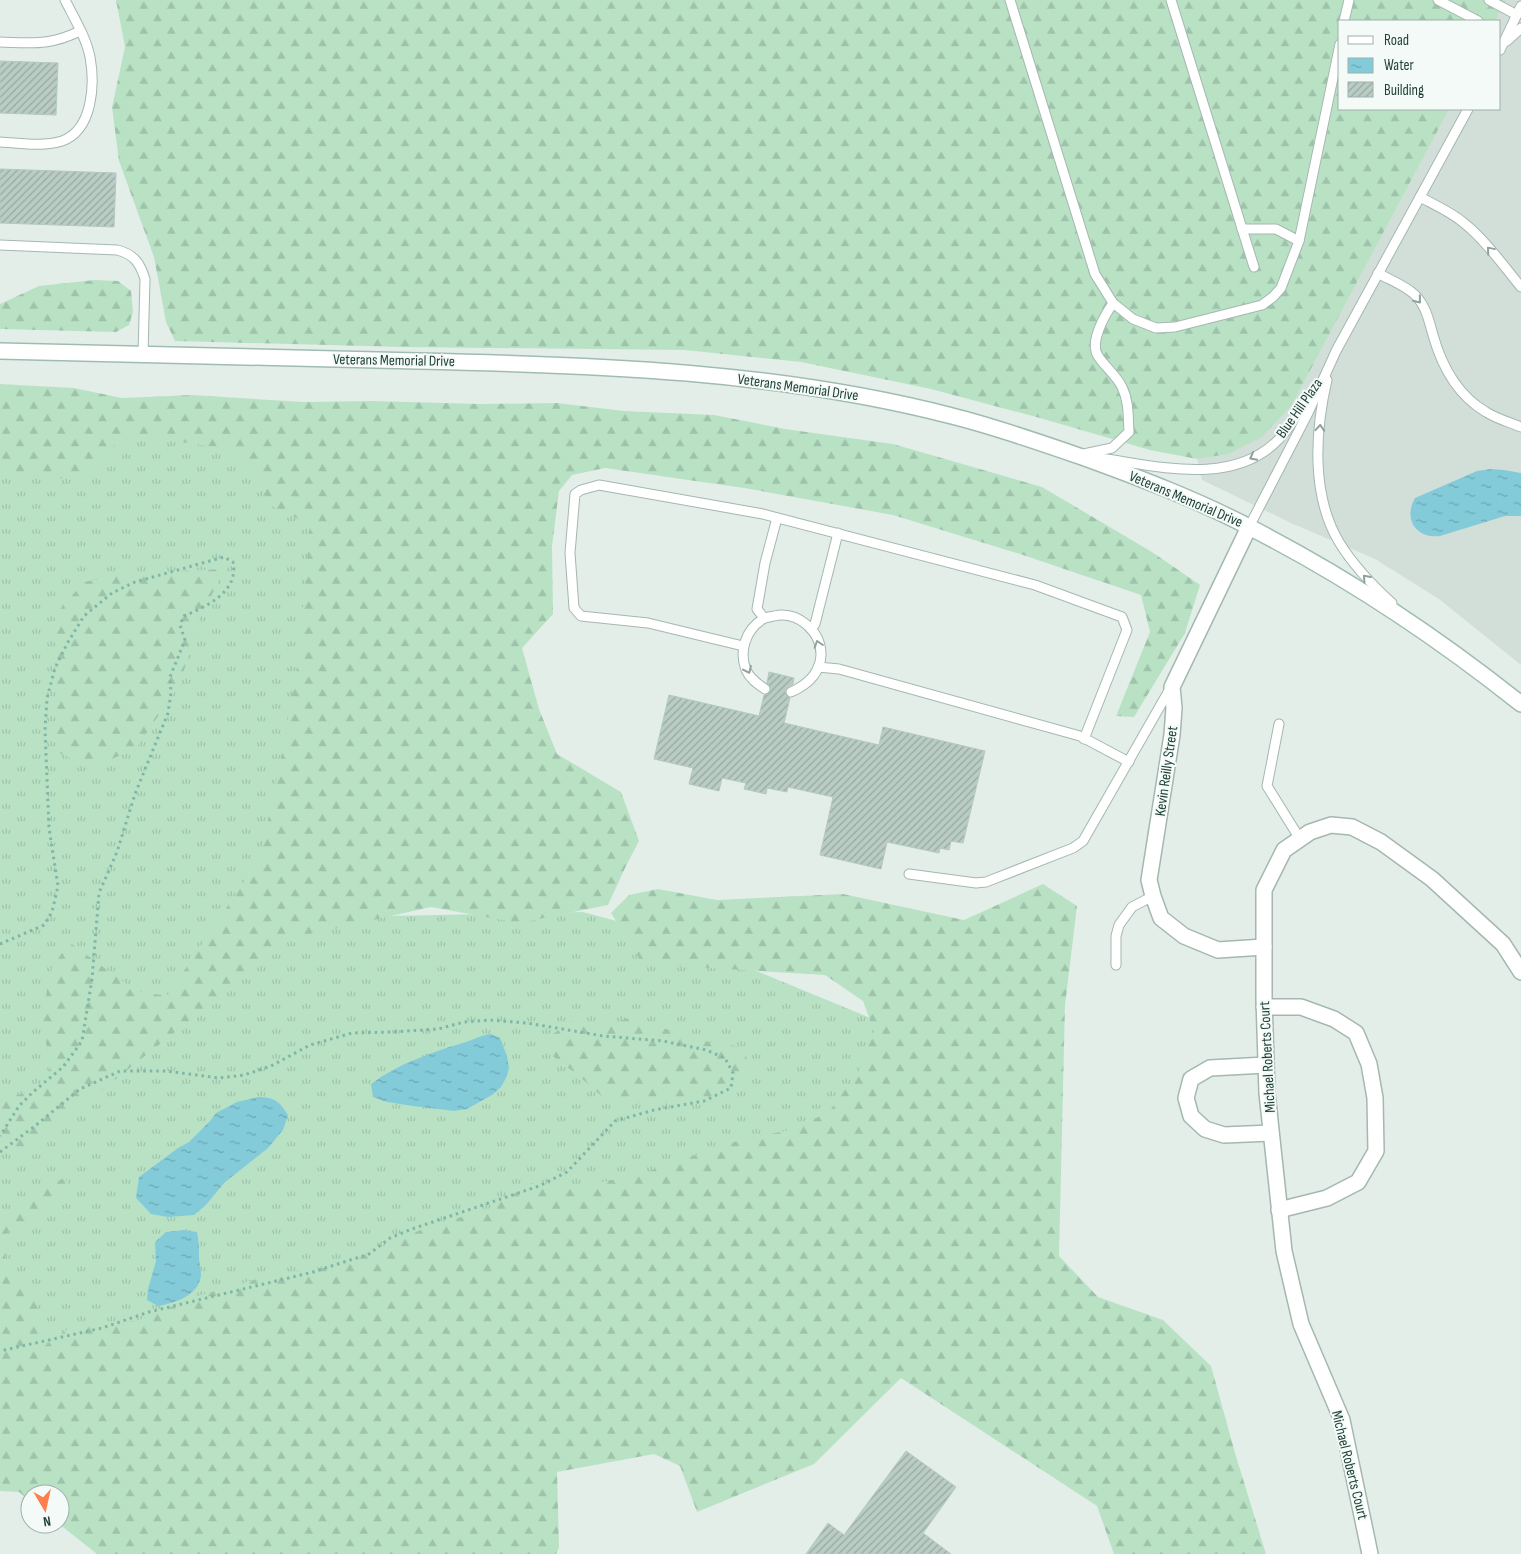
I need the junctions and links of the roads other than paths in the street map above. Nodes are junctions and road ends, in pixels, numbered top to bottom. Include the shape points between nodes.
1 (65, 0) edge
2 (1010, 0) edge
3 (1171, 0) edge
4 (1349, 0) edge
5 (1438, 0) edge
6 (1489, 0) edge
7 (1519, 10) edge
8 (1344, 20) edge
9 (1476, 20) edge
10 (1521, 28) edge
11 (80, 31) junction
12 (1503, 35) edge
13 (0, 42) edge
14 (1501, 50) edge
15 (1338, 54) edge
16 (1467, 110) edge
17 (0, 142) edge
18 (1420, 197) junction
19 (1242, 229) junction
20 (1299, 241) junction
21 (0, 245) edge
22 (1254, 267) dead end
23 (1505, 268) junction
24 (1378, 273) junction
25 (1521, 282) edge
26 (1521, 287) edge
27 (1113, 303) junction
28 (0, 351) edge
29 (1336, 351) junction
30 (143, 354) junction
31 (1521, 427) edge
32 (1076, 455) junction
33 (777, 518) junction
34 (1249, 527) junction
35 (838, 533) junction
36 (764, 618) junction
37 (1413, 624) junction
38 (811, 629) junction
39 (744, 646) junction
40 (818, 667) junction
41 (1172, 687) junction
42 (765, 689) dead end
43 (791, 692) dead end
44 (1521, 704) edge
45 (1279, 724) dead end
46 (1084, 739) junction
47 (1128, 762) junction
48 (1300, 839) junction
49 (909, 874) dead end
50 (1153, 896) junction
51 (1264, 947) junction
52 (1116, 965) dead end
53 (1521, 972) edge
54 (1264, 1007) junction
55 (1266, 1065) junction
56 (1271, 1133) junction
57 (1279, 1210) junction
58 (1370, 1554) edge

1 - 11 lane
2 - 27 lane via 1095,274
3 - 19 lane
4 - 8 lane
5 - 9 lane
6 - 7 lane
7 - 12 lane
10 - 14 lane
11 - 13 lane via 44,44
11 - 17 lane via 90,56 92,74 88,113 81,126 73,135 51,143
15 - 20 lane
16 - 18 lane, Blue Hill Plaza
23 -> 18 lane via 1462,221
18 - 24 lane, Blue Hill Plaza
19 - 20 lane via 1276,229
19 - 22 lane
20 - 27 lane via 1282,288 1262,304 1175,327 1156,328 1133,319
21 - 30 lane via 117,250 132,256 145,279
23 - 25 lane
23 - 26 lane
24 - 29 lane, Blue Hill Plaza
24 -> 31 lane via 1415,295 1423,304 1449,377 1472,403 1486,413
27 - 32 lane via 1102,319 1096,354 1121,385 1128,401 1129,432 1112,448
28 - 30 street, Veterans Memorial Drive
29 -> 32 lane, Blue Hill Plaza via 1290,426 1278,440 1251,459 1219,468 1187,469
29 - 34 lane, Blue Hill Plaza
37 -> 29 lane, Blue Hill Plaza via 1350,558 1339,541 1325,506 1321,489 1319,431 1324,392
30 - 32 street, Veterans Memorial Drive via 568,365 740,378 910,406 993,427
32 - 34 street, Veterans Memorial Drive via 1161,487
33 - 35 lane
33 - 36 lane via 757,609
33 - 39 lane via 599,485 575,494 570,553 574,608 581,616 648,623
34 - 37 street, Veterans Memorial Drive via 1335,574
34 - 41 street, Kevin Reilly Street
35 - 38 lane
35 - 46 lane via 1035,585 1122,617 1127,630
36 - 38 lane via 792,616
36 - 39 lane via 748,634
37 - 44 street, Veterans Memorial Drive
40 -> 38 lane via 819,642
39 -> 42 lane via 743,659 747,671 754,682
40 - 43 lane via 812,678
40 - 46 lane via 839,669
41 - 47 lane
41 - 50 street, Kevin Reilly Street via 1172,735 1149,880
45 - 48 lane via 1267,786
46 - 47 lane
47 - 49 lane via 1083,841 1073,848 986,882
48 - 51 street, Michael Roberts Court via 1284,850 1264,890
48 - 53 street, Michael Roberts Court via 1331,825 1352,827 1381,842 1432,879 1503,944
50 - 51 street, Kevin Reilly Street via 1162,918 1184,936 1218,950
50 - 52 lane via 1132,907 1119,925
51 - 54 street, Michael Roberts Court
54 - 55 street, Michael Roberts Court
54 - 57 street via 1301,1007 1356,1033 1369,1064 1374,1098 1376,1151 1358,1182 1327,1198
55 - 56 street, Michael Roberts Court
55 - 56 street via 1210,1068 1191,1079 1186,1098 1191,1116 1204,1129 1224,1135
56 - 57 street, Michael Roberts Court
57 - 58 street, Michael Roberts Court via 1284,1251 1301,1324 1342,1420

